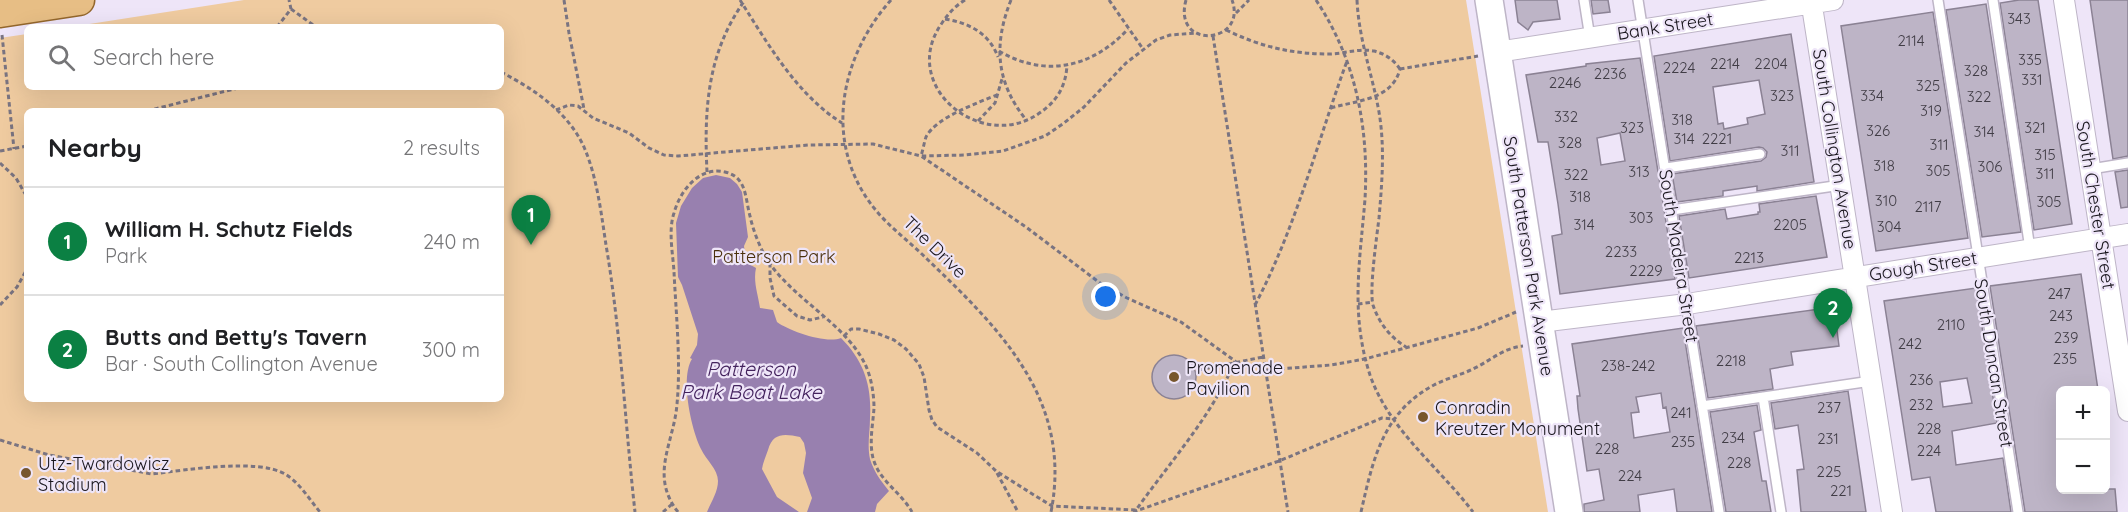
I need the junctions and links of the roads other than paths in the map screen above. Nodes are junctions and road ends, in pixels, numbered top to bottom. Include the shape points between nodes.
1 (80, 0) edge
2 (1489, 0) edge
3 (1584, 0) edge
4 (1638, 0) edge
5 (1833, 0) edge
6 (1938, 0) edge
7 (1993, 0) edge
8 (2064, 0) edge
9 (1812, 2) edge
10 (1, 23) edge
11 (1642, 30) junction
12 (1590, 38) junction
13 (1488, 54) junction
14 (1760, 154) dead end
15 (2128, 163) edge
16 (1666, 168) junction
17 (2091, 169) junction
18 (1840, 185) junction
19 (1672, 210) junction
20 (2128, 234) edge
21 (2101, 238) junction
22 (2030, 249) junction
23 (1979, 258) junction
24 (1855, 277) junction
25 (1687, 304) junction
26 (1528, 317) junction
27 (1871, 381) junction
28 (1763, 397) junction
29 (1702, 406) junction
30 (2128, 411) edge
31 (1569, 512) edge
32 (1719, 512) edge
33 (1781, 512) edge
34 (1892, 512) edge
35 (2018, 512) edge

1 - 10 main road
2 - 13 street, South Patterson Park Avenue
3 - 12 lane
4 - 11 lane, South Madeira Street
5 - 9 street, Bank Street
6 - 23 lane, South Duncan Street
7 - 22 lane
8 - 17 street, South Chester Street
9 - 11 street, Bank Street
9 - 18 street, South Collington Avenue
11 - 12 street, Bank Street
11 - 16 lane, South Madeira Street
12 - 13 street, Bank Street
13 - 26 street, South Patterson Park Avenue
14 - 16 lane
15 - 17 lane
16 - 19 lane, South Madeira Street
17 - 21 street, South Chester Street
18 - 19 lane
18 - 24 street, South Collington Avenue
19 - 25 lane, South Madeira Street
20 - 21 street, Gough Street
21 - 22 street, Gough Street
21 - 30 street, South Chester Street
22 - 23 street, Gough Street
23 - 24 street, Gough Street
23 - 35 lane, South Duncan Street
24 - 25 street, Gough Street
24 - 27 street, South Collington Avenue
25 - 26 street, Gough Street
25 - 29 lane, South Madeira Street
26 - 31 street, South Patterson Park Avenue
27 - 28 lane
27 - 34 street, South Collington Avenue
28 - 29 lane
28 - 33 lane
29 - 32 lane, South Madeira Street

